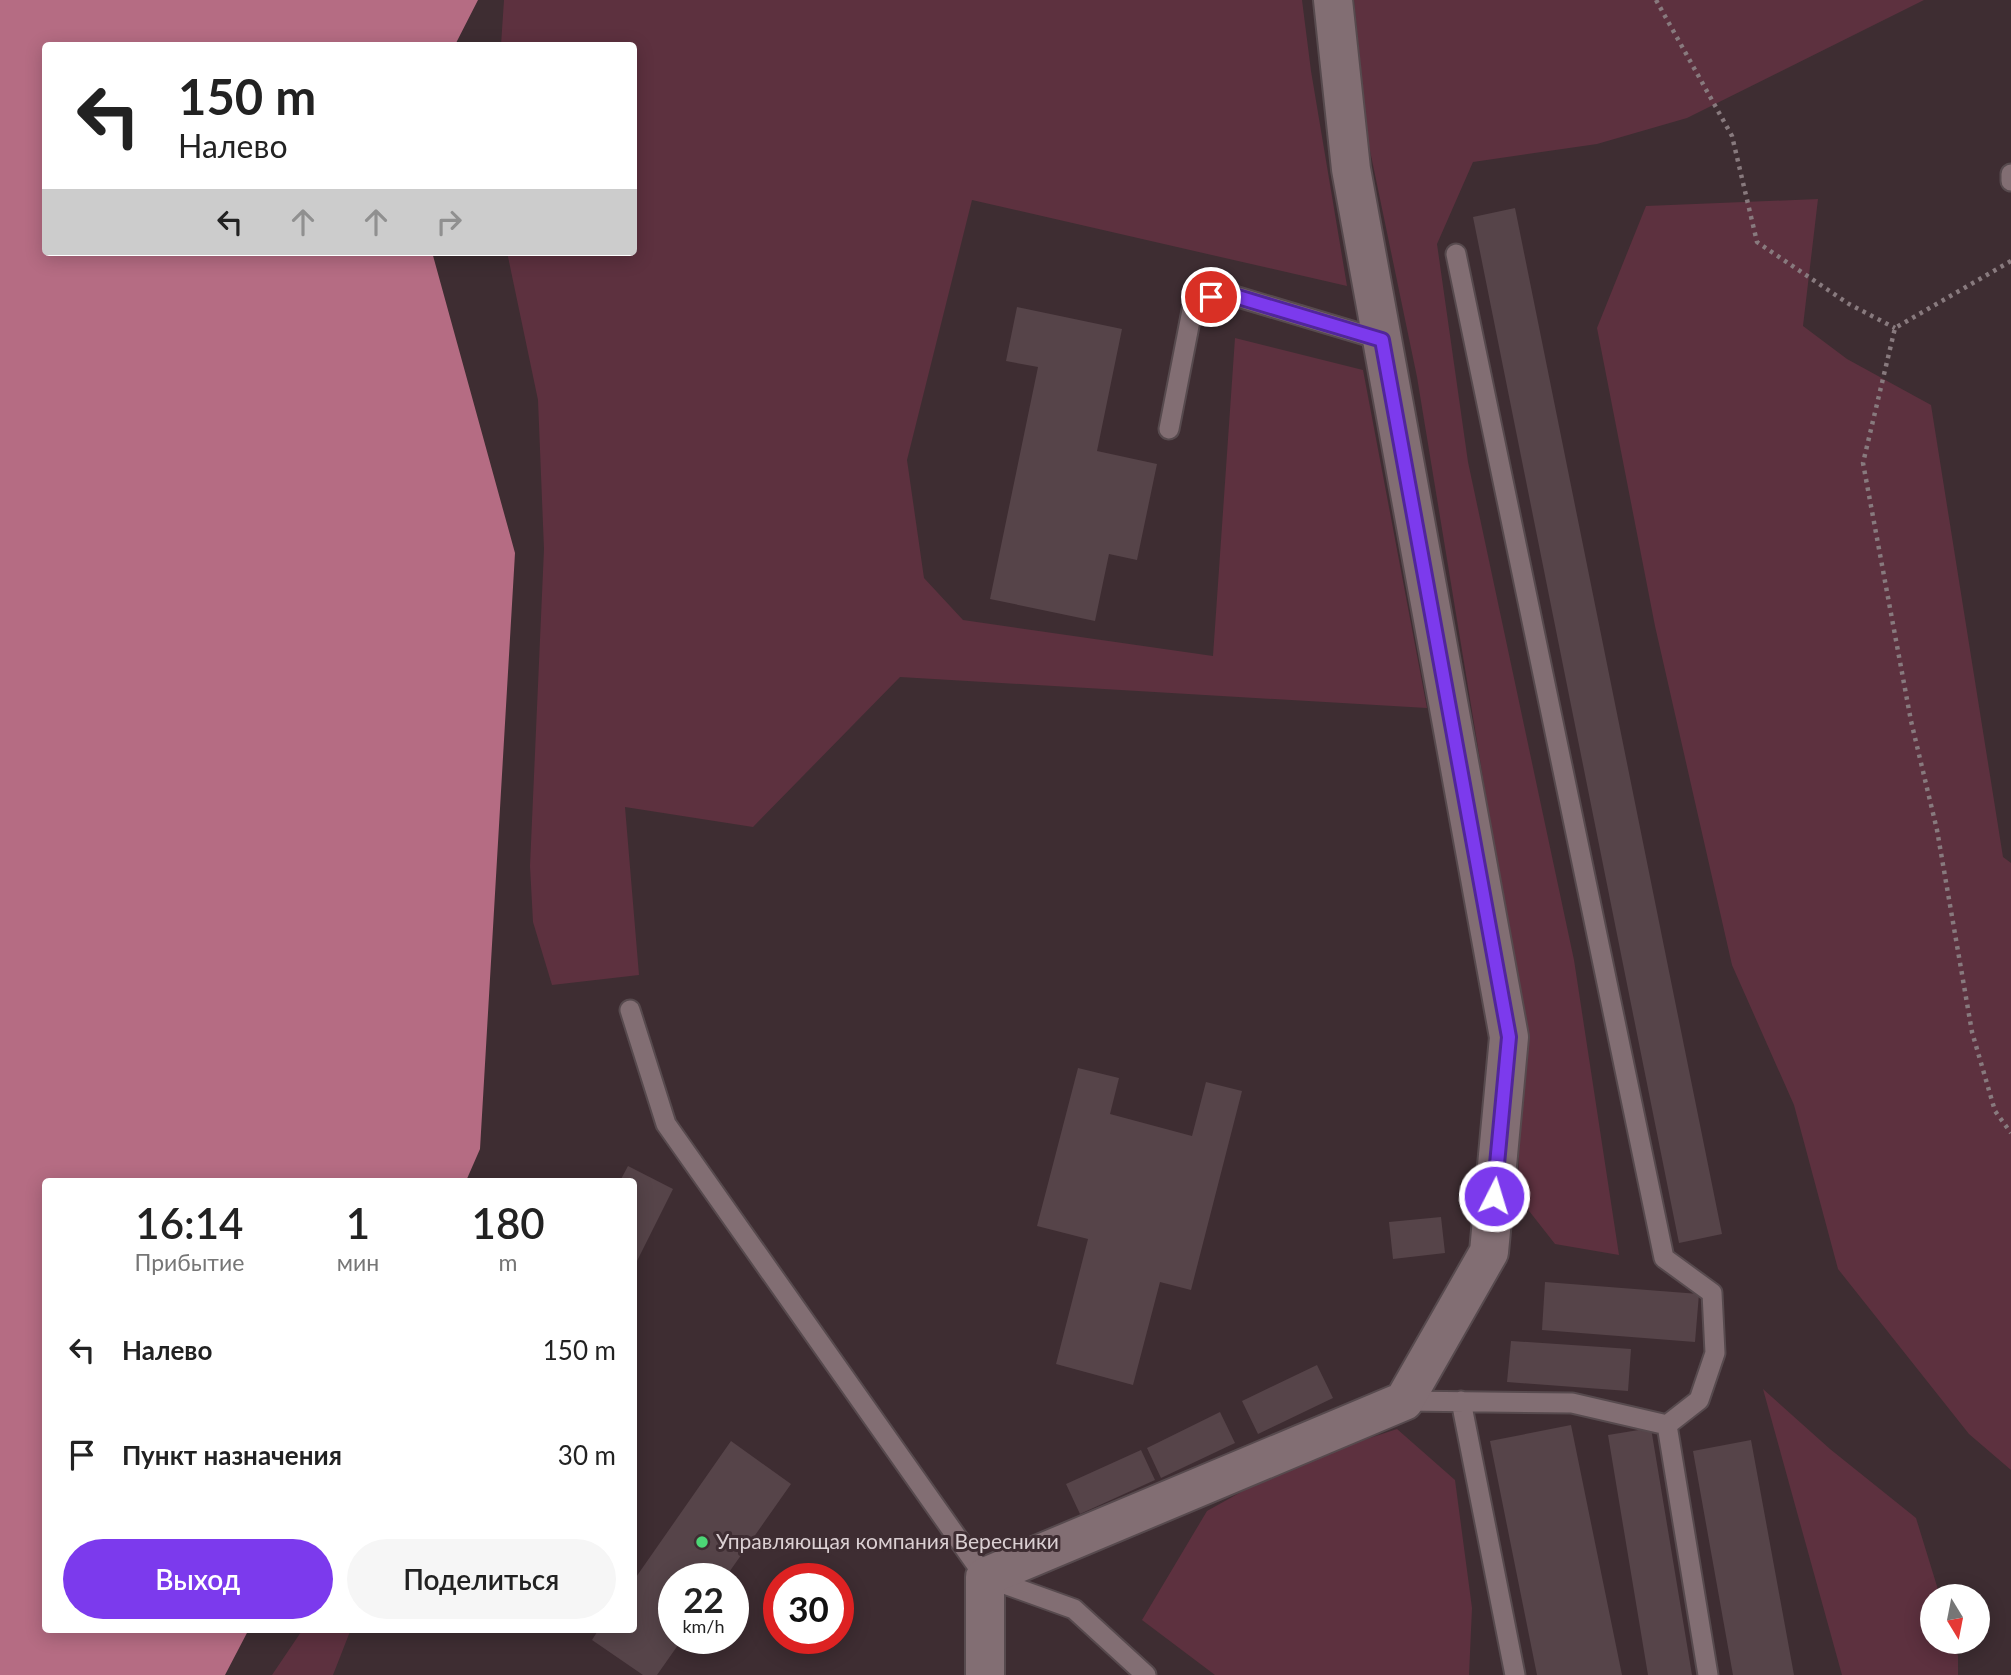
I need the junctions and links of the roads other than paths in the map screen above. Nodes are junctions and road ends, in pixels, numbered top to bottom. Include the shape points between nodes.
1 (1332, 0) edge
2 (2011, 174) edge
3 (2011, 181) edge
4 (1456, 254) dead end
5 (1382, 340) junction
6 (1169, 429) dead end
7 (630, 1010) dead end
8 (1404, 1401) junction
9 (1461, 1401) junction
10 (1667, 1425) junction
11 (985, 1577) junction
12 (985, 1675) edge
13 (1146, 1675) edge
14 (1515, 1675) edge
15 (1708, 1675) edge

1 - 5 street via 1351,169
2 - 3 lane
4 - 10 lane via 1664,1258 1712,1293 1715,1353 1699,1400
5 - 6 lane via 1228,294 1194,300
5 - 8 street via 1509,1037 1489,1252
7 - 11 lane via 666,1124
8 - 9 lane
8 - 11 street
9 - 10 lane via 1572,1403
9 - 14 lane
10 - 15 lane
11 - 12 street
11 - 13 lane via 1074,1609

